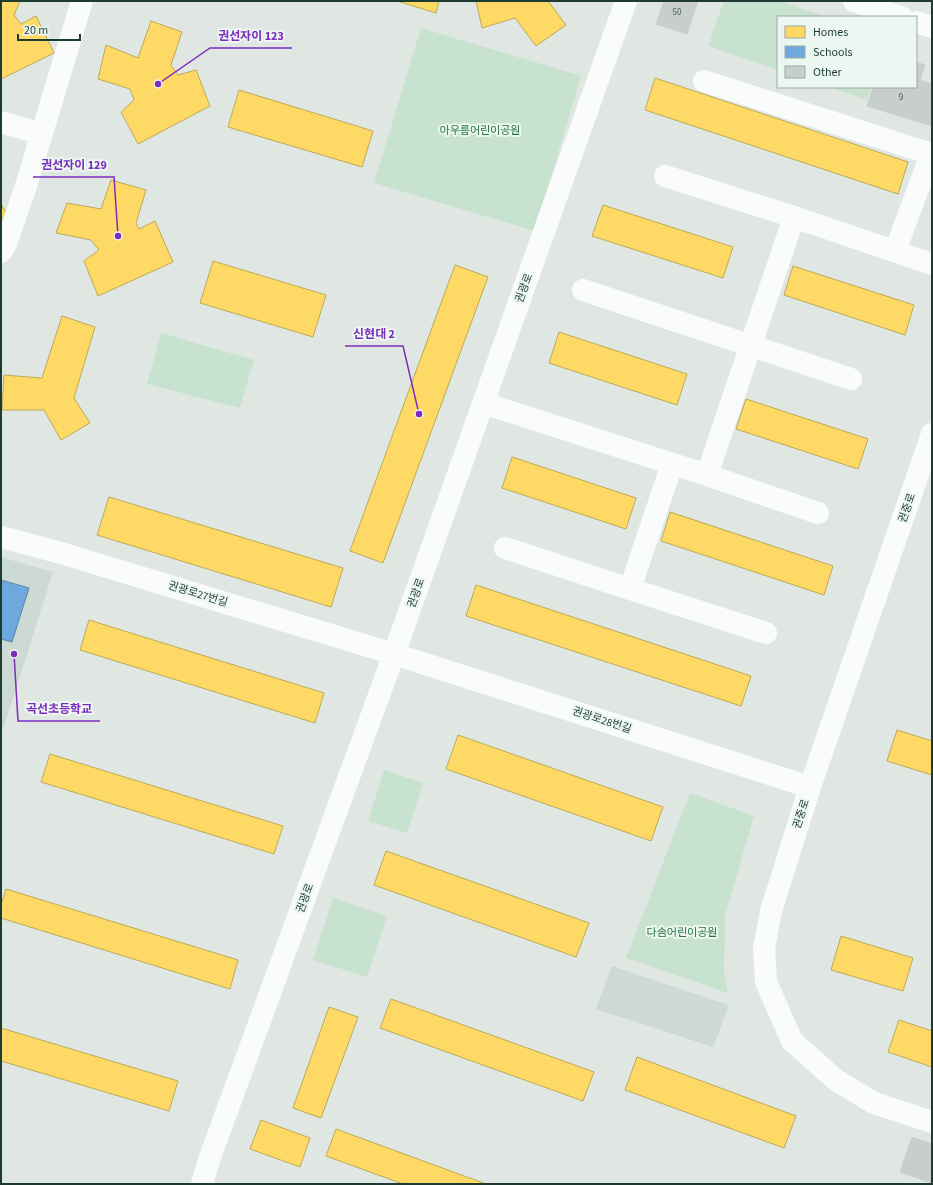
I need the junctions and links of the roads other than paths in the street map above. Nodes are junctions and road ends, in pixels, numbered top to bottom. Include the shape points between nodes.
1 (82, 1) edge
2 (626, 1) edge
3 (854, 1) edge
4 (898, 16) edge
5 (917, 22) edge
6 (932, 28) edge
7 (704, 81) dead end
8 (1, 122) edge
9 (42, 134) junction
10 (665, 176) dead end
11 (794, 217) junction
12 (1, 252) edge
13 (895, 252) junction
14 (932, 264) edge
15 (583, 290) dead end
16 (750, 345) junction
17 (851, 378) dead end
18 (483, 403) junction
19 (932, 434) edge
20 (672, 464) junction
21 (706, 475) junction
22 (818, 513) dead end
23 (1, 537) edge
24 (505, 548) dead end
25 (630, 589) junction
26 (766, 633) dead end
27 (394, 654) junction
28 (810, 787) junction
29 (932, 1122) edge
30 (202, 1184) edge

1 - 9 street
2 - 18 street, 권광로
3 - 4 street
5 - 6 street
7 - 13 street via 931,154
8 - 9 street
9 - 12 street via 26,189
10 - 11 street
11 - 13 street
11 - 16 street
13 - 14 street
15 - 16 street
16 - 17 street
16 - 21 street
18 - 20 street
18 - 27 street, 권광로
19 - 28 street, 권중로
20 - 21 street
20 - 25 street
21 - 22 street
23 - 27 street, 권광로27번길
24 - 25 street
25 - 26 street
27 - 28 street, 권광로28번길
27 - 30 street, 권광로
28 - 29 street, 권중로 via 771,911 764,948 766,982 792,1041 836,1080 874,1103

